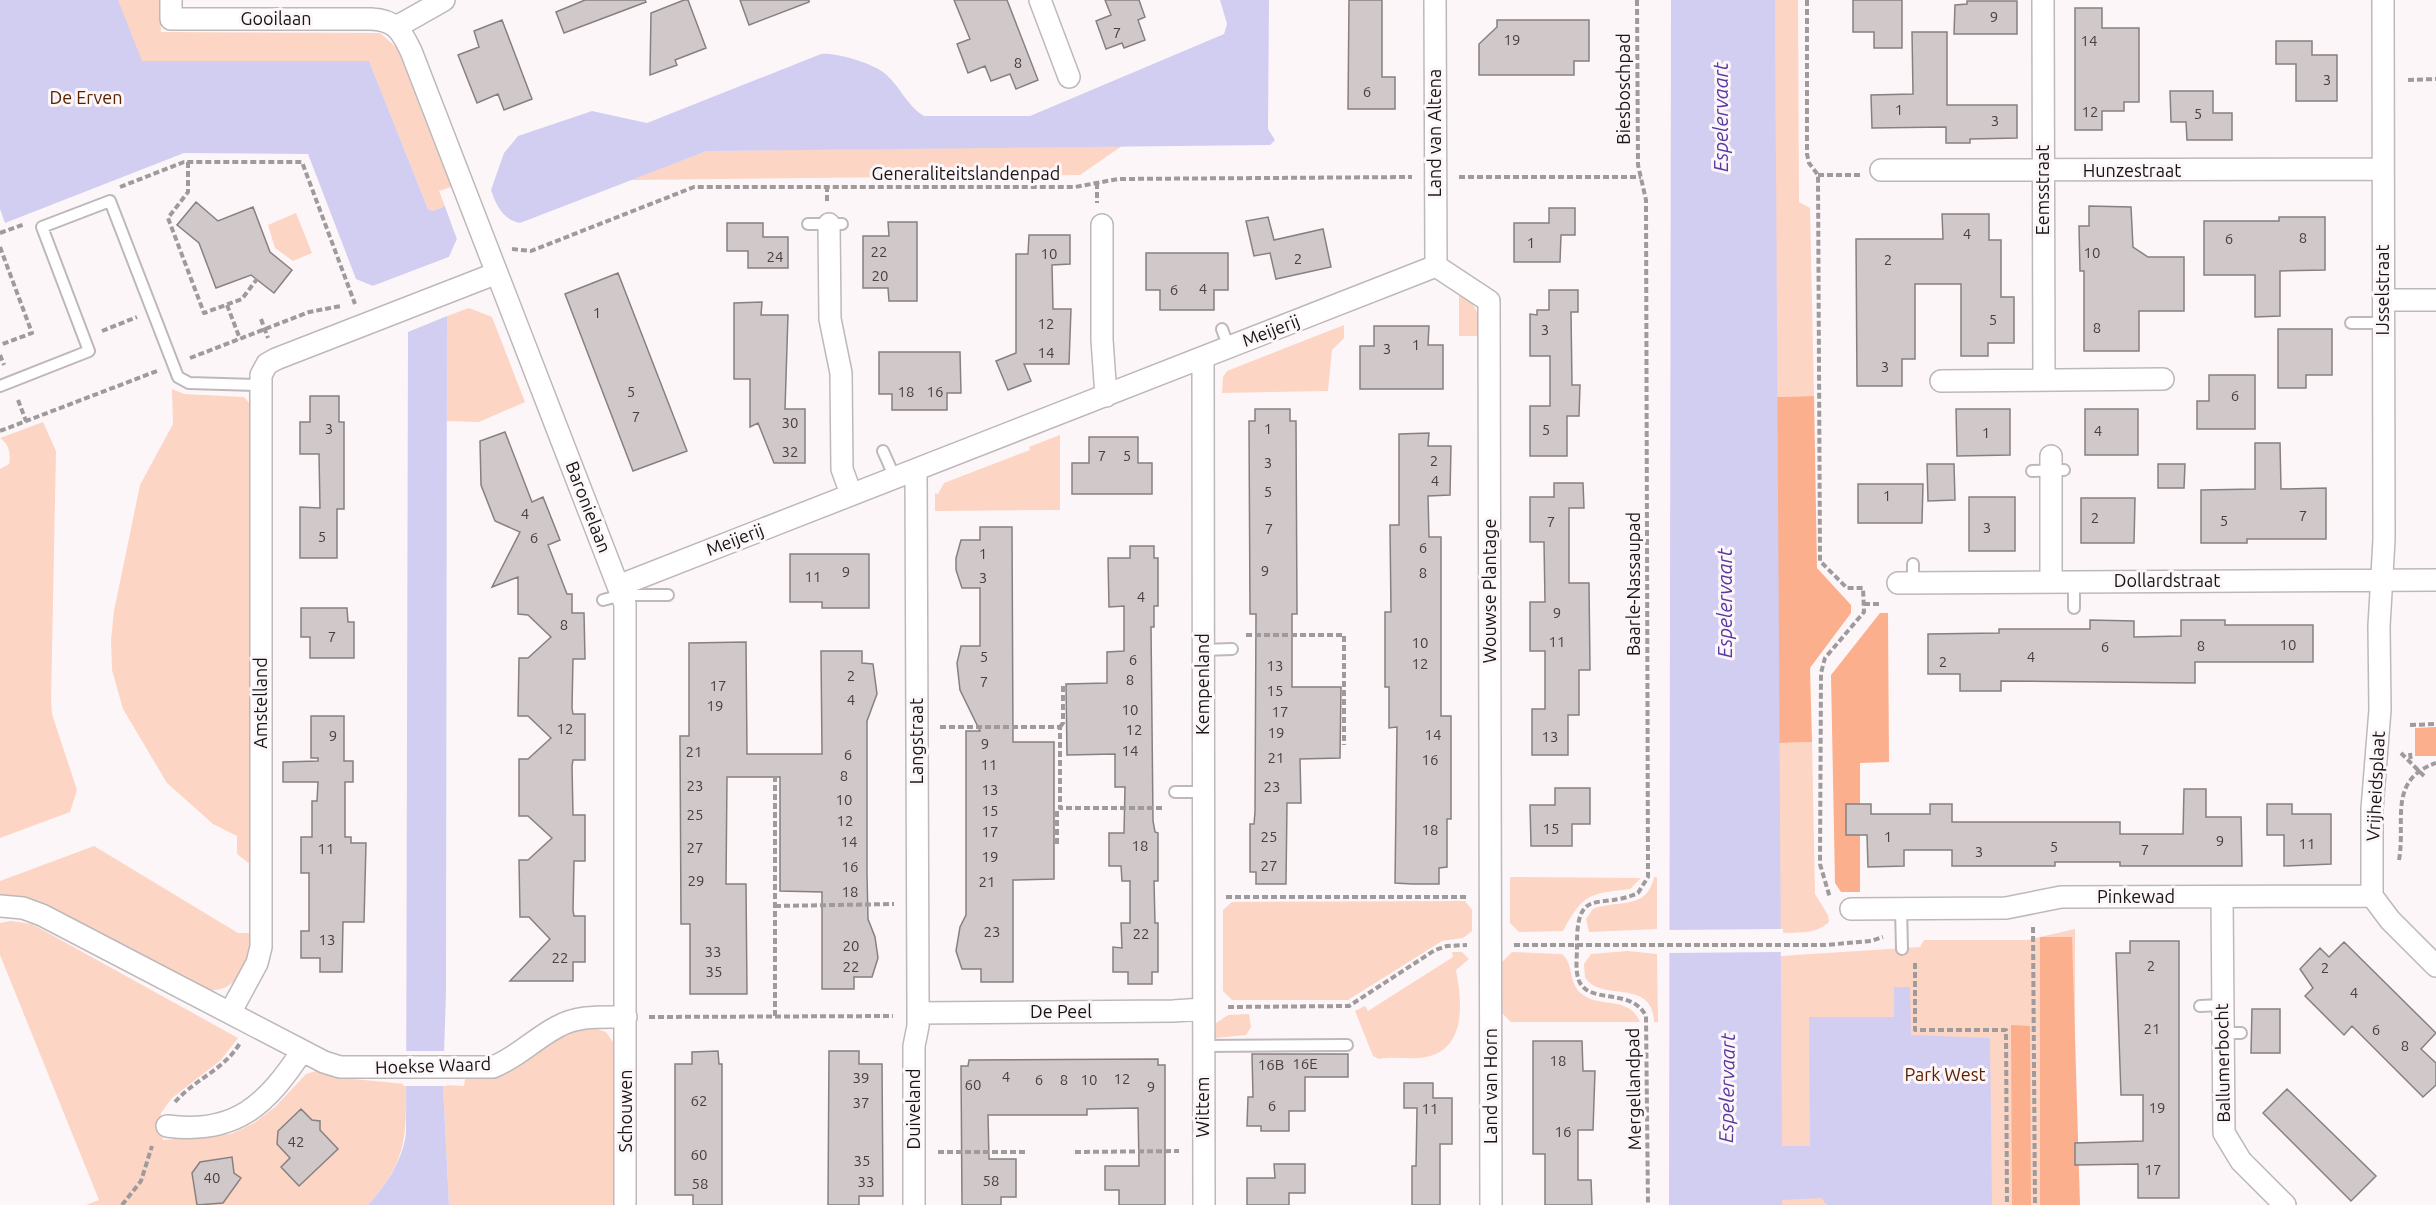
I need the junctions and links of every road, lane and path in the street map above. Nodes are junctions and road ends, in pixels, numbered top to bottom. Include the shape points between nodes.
1 (171, 0) edge
2 (444, 0) edge
3 (1040, 0) edge
4 (1435, 0) edge
5 (1638, 0) edge
6 (1807, 0) edge
7 (2043, 0) edge
8 (2383, 0) edge
9 (398, 26) junction
10 (1069, 77) dead end
11 (2436, 79) edge
12 (2402, 80) dead end
13 (188, 162) junction
14 (2383, 169) junction
15 (2043, 171) junction
16 (1873, 172) joint
17 (1818, 175) junction
18 (1420, 177) dead end
19 (1452, 177) dead end
20 (1641, 177) junction
21 (118, 188) dead end
22 (188, 192) junction
23 (195, 192) dead end
24 (28, 223) dead end
25 (826, 224) dead end
26 (1102, 225) dead end
27 (0, 233) edge
28 (0, 247) edge
29 (523, 249) dead end
30 (1436, 266) junction
31 (497, 273) junction
32 (257, 279) dead end
33 (355, 298) dead end
34 (2384, 300) junction
35 (2436, 300) edge
36 (227, 305) junction
37 (355, 305) dead end
38 (142, 315) dead end
39 (261, 320) dead end
40 (2351, 323) dead end
41 (2384, 323) junction
42 (265, 329) junction
43 (95, 334) dead end
44 (267, 336) dead end
45 (240, 339) junction
46 (0, 345) edge
47 (1203, 358) junction
48 (184, 360) dead end
49 (161, 369) dead end
50 (2044, 380) junction
51 (2163, 380) dead end
52 (1941, 381) dead end
53 (0, 386) edge
54 (260, 386) junction
55 (1106, 396) junction
56 (17, 398) dead end
57 (26, 421) junction
58 (0, 431) edge
59 (884, 452) dead end
60 (2049, 467) dead end
61 (916, 470) junction
62 (895, 478) junction
63 (851, 494) junction
64 (647, 574) junction
65 (1908, 576) dead end
66 (2382, 580) junction
67 (2436, 580) edge
68 (2051, 581) junction
69 (2074, 581) junction
70 (614, 594) junction
71 (654, 595) junction
72 (668, 595) dead end
73 (1864, 604) junction
74 (1879, 604) dead end
75 (2074, 608) dead end
76 (1244, 635) dead end
77 (1203, 650) junction
78 (1232, 650) dead end
79 (1063, 684) dead end
80 (2436, 724) edge
81 (2410, 725) dead end
82 (946, 727) dead end
83 (1060, 727) junction
84 (1344, 745) dead end
85 (2410, 753) dead end
86 (2436, 763) edge
87 (2420, 771) junction
88 (775, 776) dead end
89 (2424, 776) dead end
90 (1175, 792) dead end
91 (1203, 792) junction
92 (1060, 808) junction
93 (1170, 808) dead end
94 (1057, 844) dead end
95 (2396, 867) dead end
96 (1220, 897) dead end
97 (1471, 897) dead end
98 (2222, 897) junction
99 (2372, 897) junction
100 (891, 904) dead end
101 (0, 906) edge
102 (775, 906) junction
103 (1842, 908) joint
104 (2033, 924) dead end
105 (1901, 925) junction
106 (1845, 937) dead end
107 (1846, 943) junction
108 (1491, 945) junction
109 (1577, 945) junction
110 (1902, 949) dead end
111 (1915, 959) dead end
112 (2436, 966) edge
113 (2222, 1005) junction
114 (2200, 1006) dead end
115 (1211, 1008) junction
116 (664, 1010) dead end
117 (230, 1013) junction
118 (910, 1014) junction
119 (664, 1016) junction
120 (775, 1016) junction
121 (632, 1017) junction
122 (1347, 1045) dead end
123 (1203, 1046) junction
124 (302, 1051) junction
125 (167, 1126) dead end
126 (1185, 1151) dead end
127 (940, 1152) dead end
128 (1025, 1152) dead end
129 (1075, 1152) dead end
130 (625, 1205) edge
131 (914, 1205) edge
132 (1204, 1205) edge
133 (1491, 1205) edge
134 (1648, 1205) edge
135 (2007, 1205) edge
136 (2035, 1205) edge
137 (2285, 1205) edge

1 - 9 street, Gooilaan via 171,19 371,19
2 - 9 street
3 - 10 street
4 - 30 street, Land van Altena
5 - 20 path, Biesboschpad
6 - 17 path via 1807,154
7 - 15 street, Eemsstraat
8 - 14 street, IJsselstraat
9 - 31 street, Baronielaan
11 - 12 path
13 - 21 path
13 - 22 path
13 - 33 path via 302,162
14 - 15 street, Hunzestraat
14 - 34 street, IJsselstraat
15 - 16 street, Hunzestraat
15 - 50 street, Eemsstraat
16 - 17 path
17 - 73 path via 1820,561 1847,588 1863,588
18 - 29 path, Generaliteitslandenpad via 1118,178 1075,187 694,187 531,251
19 - 20 path
20 - 109 path, Baarle-Nassaupad via 1646,200 1648,877 1638,893 1588,905 1577,923
22 - 23 path
22 - 36 path via 168,218 204,313
24 - 27 path
25 - 63 street via 830,319 842,373 842,469
26 - 55 street
28 - 46 path via 32,333
30 - 47 street, Meijerij via 1225,339
30 - 108 street, Wouwse Plantage via 1489,301
31 - 54 street, Amstelland via 270,361 263,369
31 - 70 street, Baronielaan
32 - 36 path via 242,299
34 - 35 street
34 - 41 street, IJsselstraat
36 - 45 path
37 - 42 path via 309,312
38 - 43 path
39 - 42 path
40 - 41 lane
41 - 66 street, IJsselstraat
42 - 44 path
42 - 45 path
45 - 48 path
47 - 55 street, Meijerij
47 - 77 street, Kempenland
49 - 57 path
50 - 51 street
50 - 52 street
53 - 54 lane via 89,351 42,227 110,201 178,376 189,383
54 - 117 street, Amstelland via 262,939 257,963
55 - 61 street, Meijerij
56 - 57 path
57 - 58 path
59 - 62 lane
60 - 68 street
61 - 62 street, Meijerij
61 - 118 street, Langstraat
62 - 63 street, Meijerij
63 - 64 street, Meijerij
64 - 70 street, Meijerij
64 - 71 lane
65 - 68 street, Dollardstraat
66 - 67 street, Dollardstraat
66 - 69 street, Dollardstraat
66 - 99 street, Vrijheidsplaat
68 - 69 street, Dollardstraat
69 - 75 lane
70 - 71 lane
70 - 121 street, Baronielaan via 625,615
71 - 72 lane
73 - 74 path
73 - 103 path via 1864,612 1825,658 1821,674 1820,864 1824,886
76 - 84 path via 1344,635
77 - 78 lane
77 - 91 street, Kempenland
79 - 83 path
80 - 81 path
82 - 83 path
83 - 92 path
85 - 87 path via 2410,762
86 - 87 path
87 - 89 path
87 - 95 path via 2402,797
88 - 102 path
90 - 91 lane
91 - 115 street, Kempenland
92 - 93 path
92 - 94 path
96 - 97 path
98 - 99 street, Pinkewad
98 - 105 street, Pinkewad via 2061,897
98 - 113 street, Ballumerbocht
99 - 112 street
100 - 102 path
101 - 117 street, Hoekse Waard via 15,906 42,915
102 - 120 path
103 - 105 street, Pinkewad
104 - 136 path
105 - 107 path via 1876,940
105 - 110 lane
106 - 107 path
107 - 109 path
108 - 109 path
108 - 115 path via 1435,950 1349,1006
108 - 133 street, Land van Horn
109 - 134 path, Mergellandpad via 1577,973 1582,985 1591,992 1636,1003 1646,1016
111 - 135 path via 1915,1030 2006,1030
113 - 114 lane
113 - 137 street, Ballumerbocht via 2232,1033 2222,1125 2226,1140 2241,1161
115 - 118 street, De Peel
115 - 123 street, Wittem
116 - 119 path
117 - 124 street, Hoekse Waard
118 - 120 path
118 - 131 street, Duiveland via 914,1046
119 - 120 path
119 - 121 path
121 - 124 street, Hoekse Waard via 576,1019 551,1030 509,1061 486,1068 349,1069
121 - 130 street, Schouwen
122 - 123 lane
123 - 132 street, Wittem
124 - 125 street via 268,1096 241,1117 213,1127
126 - 129 path
127 - 128 path

